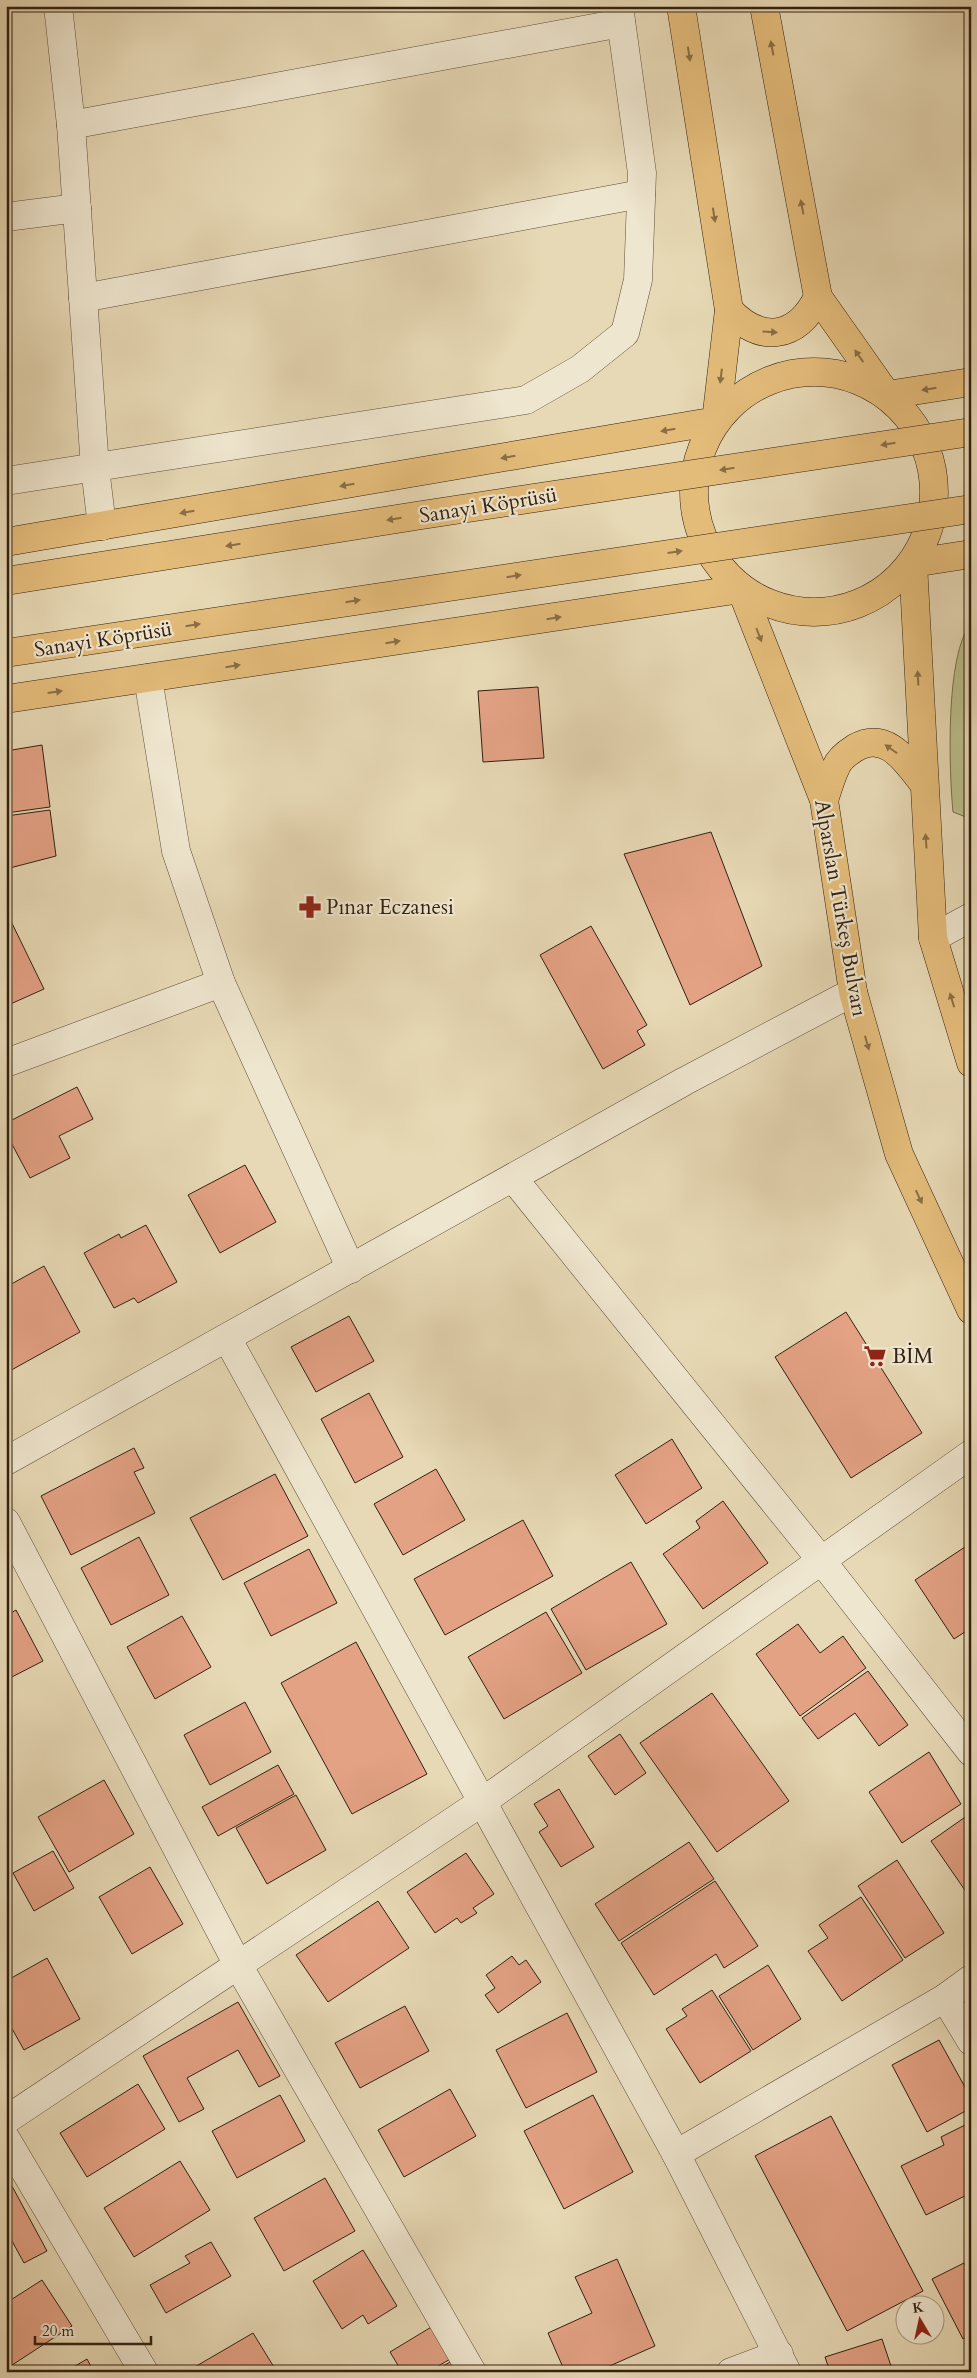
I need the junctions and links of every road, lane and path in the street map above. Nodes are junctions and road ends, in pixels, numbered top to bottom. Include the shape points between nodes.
1 (58, 6) edge
2 (681, 6) edge
3 (764, 6) edge
4 (620, 14) edge
5 (71, 125) junction
6 (641, 194) junction
7 (76, 208) junction
8 (6, 217) edge
9 (818, 297) junction
10 (83, 298) junction
11 (729, 310) junction
12 (971, 382) edge
13 (887, 396) junction
14 (716, 421) junction
15 (971, 432) edge
16 (95, 468) junction
17 (6, 481) edge
18 (971, 508) edge
19 (102, 526) junction
20 (6, 542) edge
21 (971, 554) edge
22 (913, 563) junction
23 (6, 581) edge
24 (741, 590) junction
25 (6, 654) edge
26 (148, 678) junction
27 (6, 699) edge
28 (924, 784) junction
29 (824, 800) junction
30 (971, 917) edge
31 (933, 938) junction
32 (221, 983) junction
33 (853, 992) junction
34 (6, 1063) edge
35 (971, 1064) edge
36 (513, 1178) junction
37 (350, 1269) junction
38 (971, 1310) edge
39 (227, 1338) junction
40 (971, 1454) edge
41 (6, 1461) edge
42 (6, 1522) edge
43 (821, 1560) junction
44 (971, 1752) edge
45 (482, 1802) junction
46 (238, 1966) junction
47 (971, 1979) edge
48 (945, 1998) junction
49 (971, 2041) edge
50 (6, 2120) edge
51 (6, 2139) edge
52 (676, 2154) junction
53 (783, 2363) edge
54 (144, 2372) edge
55 (472, 2372) edge
56 (731, 2372) edge

1 - 5 street
2 -> 11 main road
9 -> 3 main road
4 - 5 street
4 - 6 street via 642,173
5 - 7 street
6 - 10 street
6 - 16 street via 638,280 625,333 580,369 526,400
7 - 8 street
7 - 10 street
11 -> 9 main road via 754,330 782,332 795,327
13 -> 9 main road
10 - 16 street
11 -> 14 main road
12 -> 13 main road
13 - 14 main road via 853,377 815,371 777,377 743,394
13 - 22 main road via 913,422 930,455 936,492 930,530
14 -> 19 main road
14 - 24 main road via 699,455 693,492 698,529 715,562
15 -> 23 main road, Sanayi Köprüsü, bridge
16 - 17 street
16 - 19 street
25 -> 18 main road, Sanayi Köprüsü, bridge
19 - 20 main road
21 - 22 main road
22 - 24 main road via 886,590 851,607 814,613 776,607
28 -> 22 main road
26 -> 24 main road
24 -> 29 main road, Alparslan Türkeş Bulvarı
27 -> 26 main road
26 - 32 street via 176,851
28 -> 29 main road via 904,758 885,744 866,742 847,753 836,766
31 -> 28 main road
29 - 33 main road, Alparslan Türkeş Bulvarı
30 - 31 street
35 -> 31 main road
32 - 34 street
32 - 37 street
33 - 36 street via 685,1081
33 -> 38 main road, Alparslan Türkeş Bulvarı via 899,1154
36 - 37 street
36 - 43 street
37 - 39 street
39 - 41 street
39 - 45 street
40 - 43 street
42 - 46 street
43 - 44 street
43 - 45 street
45 - 46 street
45 - 52 street
46 - 50 street
46 - 55 street
47 - 48 street
48 - 49 street
48 - 52 street
51 - 54 street
52 - 53 street
53 - 56 street

